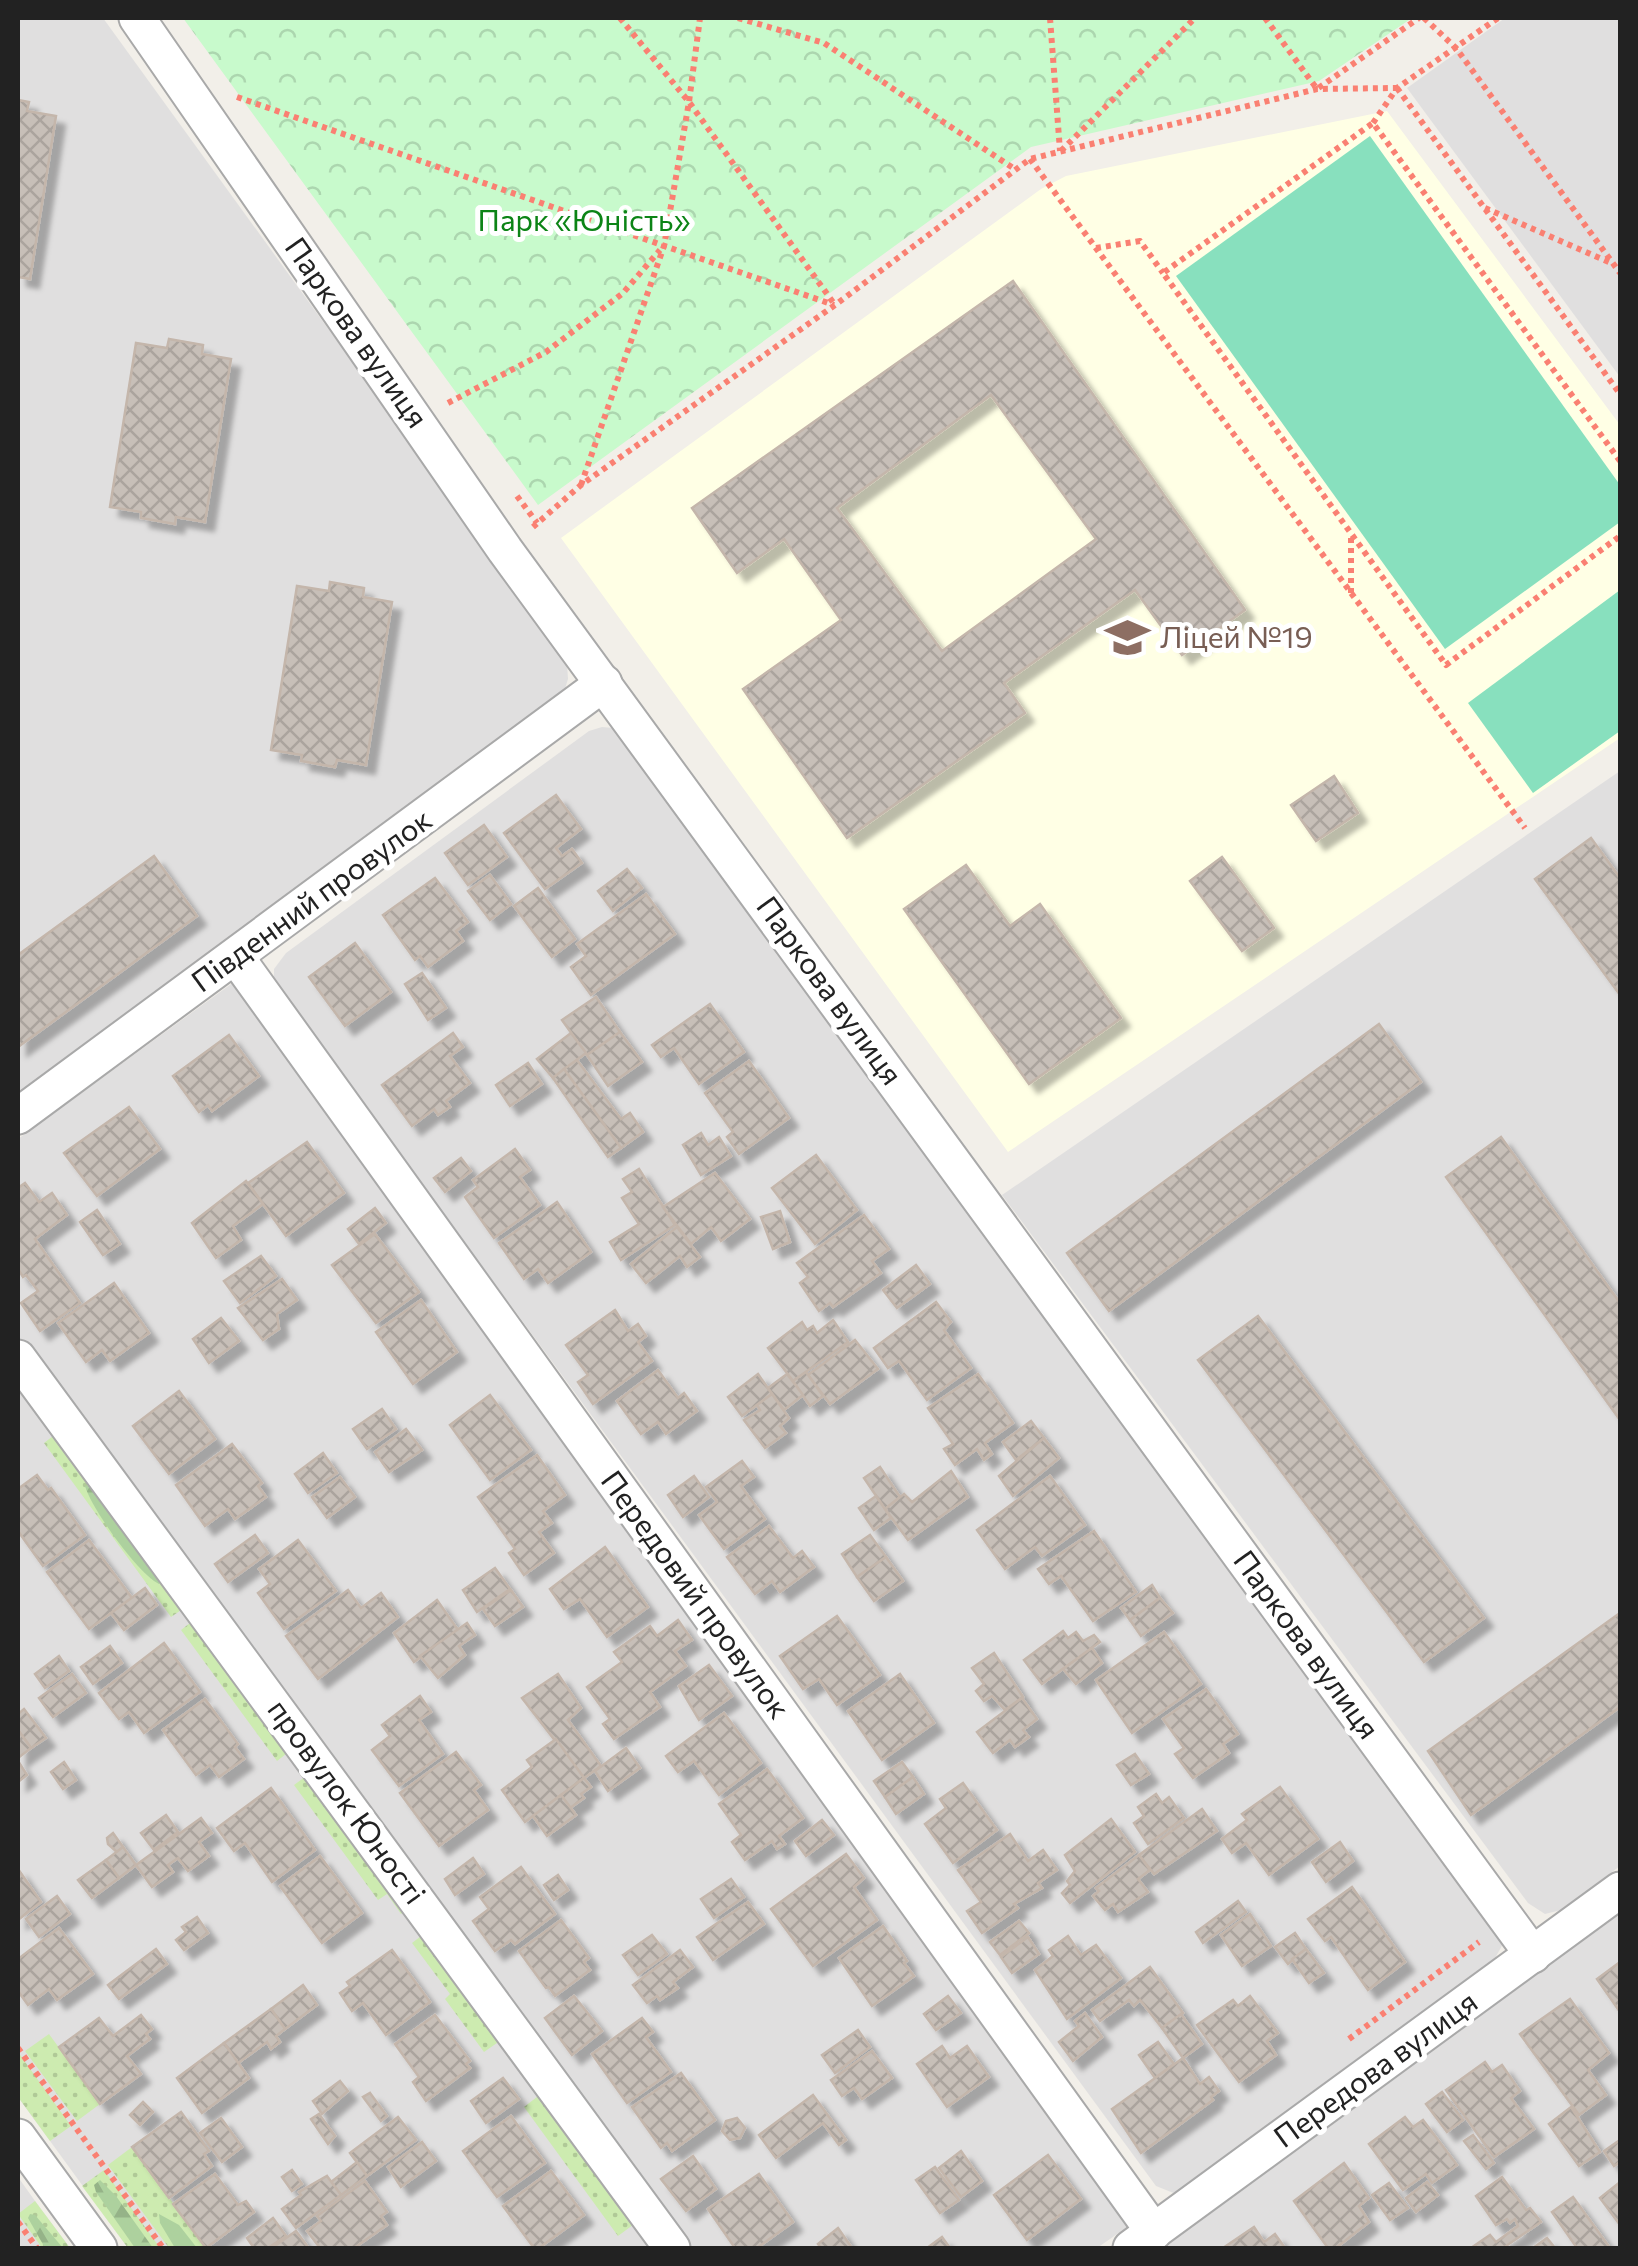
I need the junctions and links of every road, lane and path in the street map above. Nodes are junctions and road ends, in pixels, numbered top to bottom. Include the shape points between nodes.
1 (137, 18) edge
2 (620, 18) edge
3 (700, 18) edge
4 (738, 18) edge
5 (1050, 18) edge
6 (1195, 18) edge
7 (1265, 18) edge
8 (1421, 18) edge
9 (1498, 18) edge
10 (1456, 48) junction
11 (178, 78) junction
12 (1318, 88) junction
13 (1397, 88) junction
14 (689, 102) junction
15 (1374, 123) junction
16 (1060, 152) junction
17 (1030, 159) junction
18 (1016, 170) junction
19 (1484, 208) junction
20 (664, 246) junction
21 (1096, 248) junction
22 (1618, 269) edge
23 (1163, 273) junction
24 (835, 306) junction
25 (1620, 394) edge
26 (448, 403) dead end
27 (1620, 461) edge
28 (581, 485) junction
29 (1352, 534) junction
30 (1620, 536) edge
31 (506, 550) junction
32 (1351, 593) junction
33 (604, 683) junction
34 (1525, 828) dead end
35 (236, 957) junction
36 (18, 1116) edge
37 (18, 1358) edge
38 (1620, 1890) edge
39 (1533, 1955) junction
40 (18, 2048) edge
41 (18, 2136) edge
42 (18, 2222) edge
43 (1143, 2240) edge
44 (37, 2248) edge
45 (100, 2248) edge
46 (163, 2248) edge
47 (672, 2248) edge

1 - 11 street, Паркова вулиця
2 - 14 path
3 - 14 path
4 - 18 path via 824,42
5 - 16 path
6 - 16 path
7 - 12 path
8 - 10 path
8 - 12 path
9 - 10 path
10 - 13 path
10 - 22 path
11 - 20 path
11 - 31 street, Паркова вулиця
12 - 13 path
12 - 16 path
13 - 15 path
13 - 19 path
14 - 20 path
14 - 24 path
15 - 23 path
15 - 27 path
16 - 17 path
17 - 18 path
17 - 21 path
18 - 24 path
19 - 22 path
19 - 25 path
20 - 24 path
20 - 26 path via 623,293 546,352
20 - 28 path
21 - 23 path via 1140,241
21 - 32 path
23 - 29 path
24 - 28 path
28 - 31 path
29 - 30 path via 1446,664
29 - 32 path
31 - 33 street, Паркова вулиця
32 - 34 path
33 - 35 street, Південний провулок
33 - 39 street, Паркова вулиця
35 - 36 street, Південний провулок
35 - 43 street, Передовий провулок
37 - 47 street, провулок Юності
38 - 39 street, Передова вулиця
39 - 43 street, Передова вулиця
40 - 46 path
41 - 45 street
42 - 44 path

